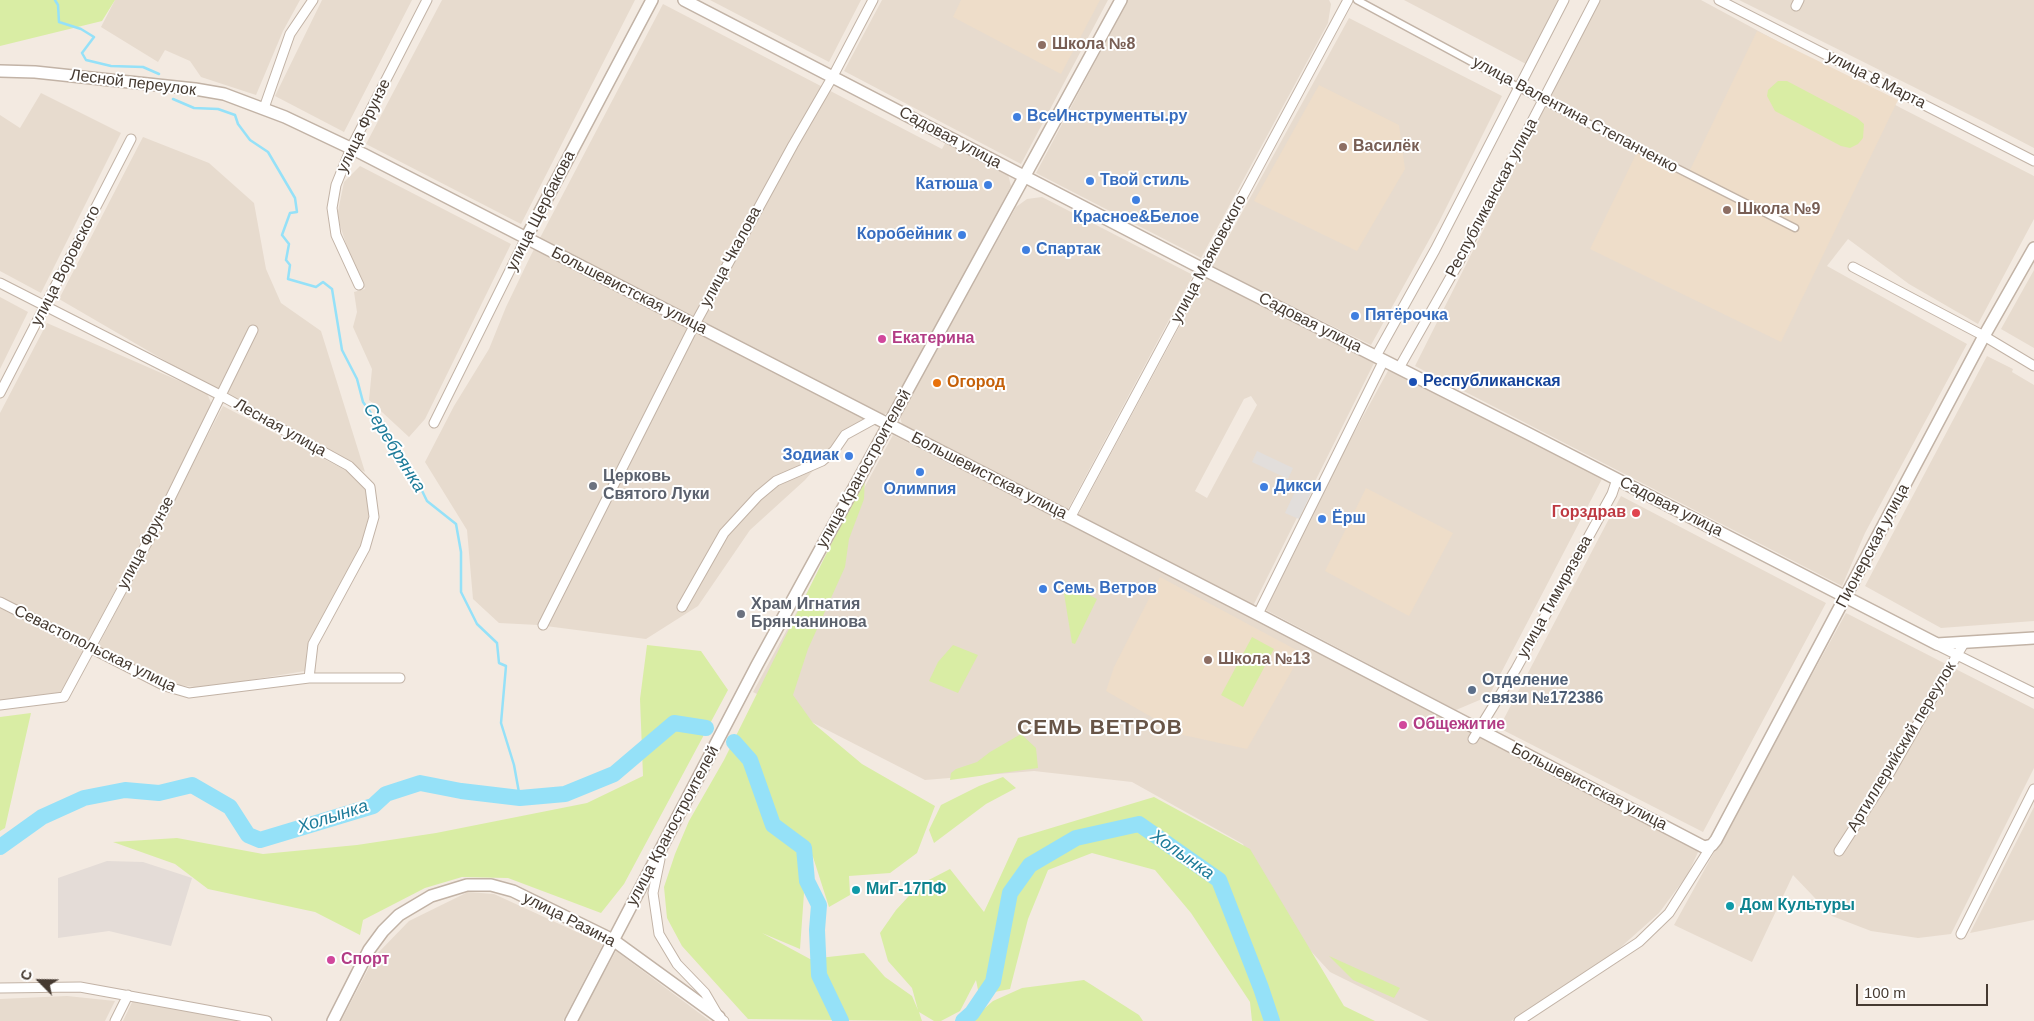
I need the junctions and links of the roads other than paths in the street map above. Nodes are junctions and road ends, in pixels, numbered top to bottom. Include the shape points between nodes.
1 (313, 0) edge
2 (427, 0) edge
3 (652, 0) edge
4 (684, 0) edge
5 (873, 0) edge
6 (1120, 0) edge
7 (1348, 0) edge
8 (1357, 0) edge
9 (1564, 0) edge
10 (1596, 0) edge
11 (1719, 0) edge
12 (0, 71) edge
13 (833, 76) junction
14 (1518, 86) junction
15 (1544, 101) junction
16 (264, 108) junction
17 (132, 139) dead end
18 (351, 148) junction
19 (2034, 160) edge
20 (1024, 177) junction
21 (1795, 228) dead end
22 (526, 238) junction
23 (2034, 248) edge
24 (2030, 266) edge
25 (1853, 267) dead end
26 (1203, 269) junction
27 (0, 283) edge
28 (359, 284) dead end
29 (45, 306) junction
30 (695, 324) junction
31 (253, 330) dead end
32 (1984, 336) junction
33 (1380, 358) junction
34 (2034, 366) edge
35 (1399, 368) junction
36 (0, 393) edge
37 (220, 395) junction
38 (876, 418) junction
39 (434, 423) dead end
40 (888, 424) junction
41 (1617, 479) junction
42 (1070, 518) junction
43 (1846, 597) junction
44 (0, 602) edge
45 (682, 607) dead end
46 (1258, 614) junction
47 (543, 625) dead end
48 (2034, 638) edge
49 (1964, 643) junction
50 (1937, 644) junction
51 (89, 648) junction
52 (1957, 654) junction
53 (309, 678) junction
54 (400, 678) dead end
55 (2034, 693) edge
56 (0, 705) edge
57 (1476, 734) junction
58 (2034, 790) edge
59 (668, 835) junction
60 (1712, 845) junction
61 (1840, 851) dead end
62 (1960, 934) dead end
63 (613, 940) junction
64 (0, 988) edge
65 (128, 995) junction
66 (721, 1019) edge
67 (115, 1021) edge
68 (268, 1021) edge
69 (333, 1021) edge
70 (571, 1021) edge
71 (1519, 1021) edge

1 - 16 street via 290,34
2 - 18 street, улица Фрунзе
3 - 22 street, улица Щербакова
4 - 13 street, Садовая улица
5 - 13 street, улица Чкалова
6 - 20 street, улица Краностроителей
7 - 26 street, улица Маяковского
8 - 14 street, улица Валентина Степанченко
9 - 14 street, Республиканская улица
10 - 15 street, Республиканская улица
11 - 19 street, улица 8 Марта
12 - 16 street, Лесной переулок via 195,89 224,94
13 - 20 street, Садовая улица
13 - 30 street, улица Чкалова via 792,144
14 - 15 street, улица Валентина Степанченко
14 - 33 street, Республиканская улица
15 - 21 street, улица Валентина Степанченко
15 - 35 street, Республиканская улица
16 - 18 street, Большевистская улица
17 - 29 street, улица Воровского
18 - 22 street, Большевистская улица
18 - 28 street, улица Фрунзе via 336,184 332,208 336,235
20 - 26 street, Садовая улица
20 - 40 street, улица Краностроителей
22 - 30 street, Большевистская улица
22 - 39 street, улица Щербакова
23 - 24 street, Пионерская улица
24 - 32 street, Пионерская улица
25 - 32 street
26 - 33 street, Садовая улица
26 - 42 street, улица Маяковского
27 - 29 street, Лесная улица
29 - 36 street, улица Воровского
29 - 37 street, Лесная улица
30 - 38 street, Большевистская улица
30 - 47 street, улица Чкалова
31 - 37 street, улица Фрунзе
32 - 34 street
32 - 43 street, Пионерская улица
33 - 35 street, Садовая улица
33 - 46 street, Республиканская улица
35 - 41 street, Садовая улица
37 - 51 street, улица Фрунзе via 162,515
37 - 53 street, Лесная улица via 349,466 370,487 374,517 365,548 313,644
38 - 40 street, Большевистская улица
38 - 45 street via 845,435 822,461 776,481 758,496 724,534
40 - 42 street, Большевистская улица
40 - 59 street, улица Краностроителей
41 - 43 street, Садовая улица
41 - 57 street, улица Тимирязева via 1612,494 1508,683
42 - 46 street, Большевистская улица
43 - 50 street, Садовая улица
43 - 60 street, Пионерская улица
44 - 51 street, Севастопольская улица
46 - 57 street, Большевистская улица
48 - 49 street
49 - 50 street
49 - 52 street, Артиллерийский переулок
50 - 52 street
51 - 53 street, Севастопольская улица via 165,686 189,693
51 - 56 street, улица Фрунзе via 64,697
52 - 55 street
52 - 61 street, Артиллерийский переулок via 1889,774
53 - 54 street, Севастопольская улица
57 - 60 street, Большевистская улица via 1704,847
58 - 62 street
59 - 63 street, улица Краностроителей
59 - 66 street via 652,893 657,927 669,953 705,993
60 - 71 street via 1669,913 1639,942
63 - 66 street, улица Разина
63 - 69 street, улица Разина via 513,891 491,885 448,889 399,915 369,950
63 - 70 street, улица Краностроителей
64 - 65 street via 80,987
65 - 67 street
65 - 68 street

